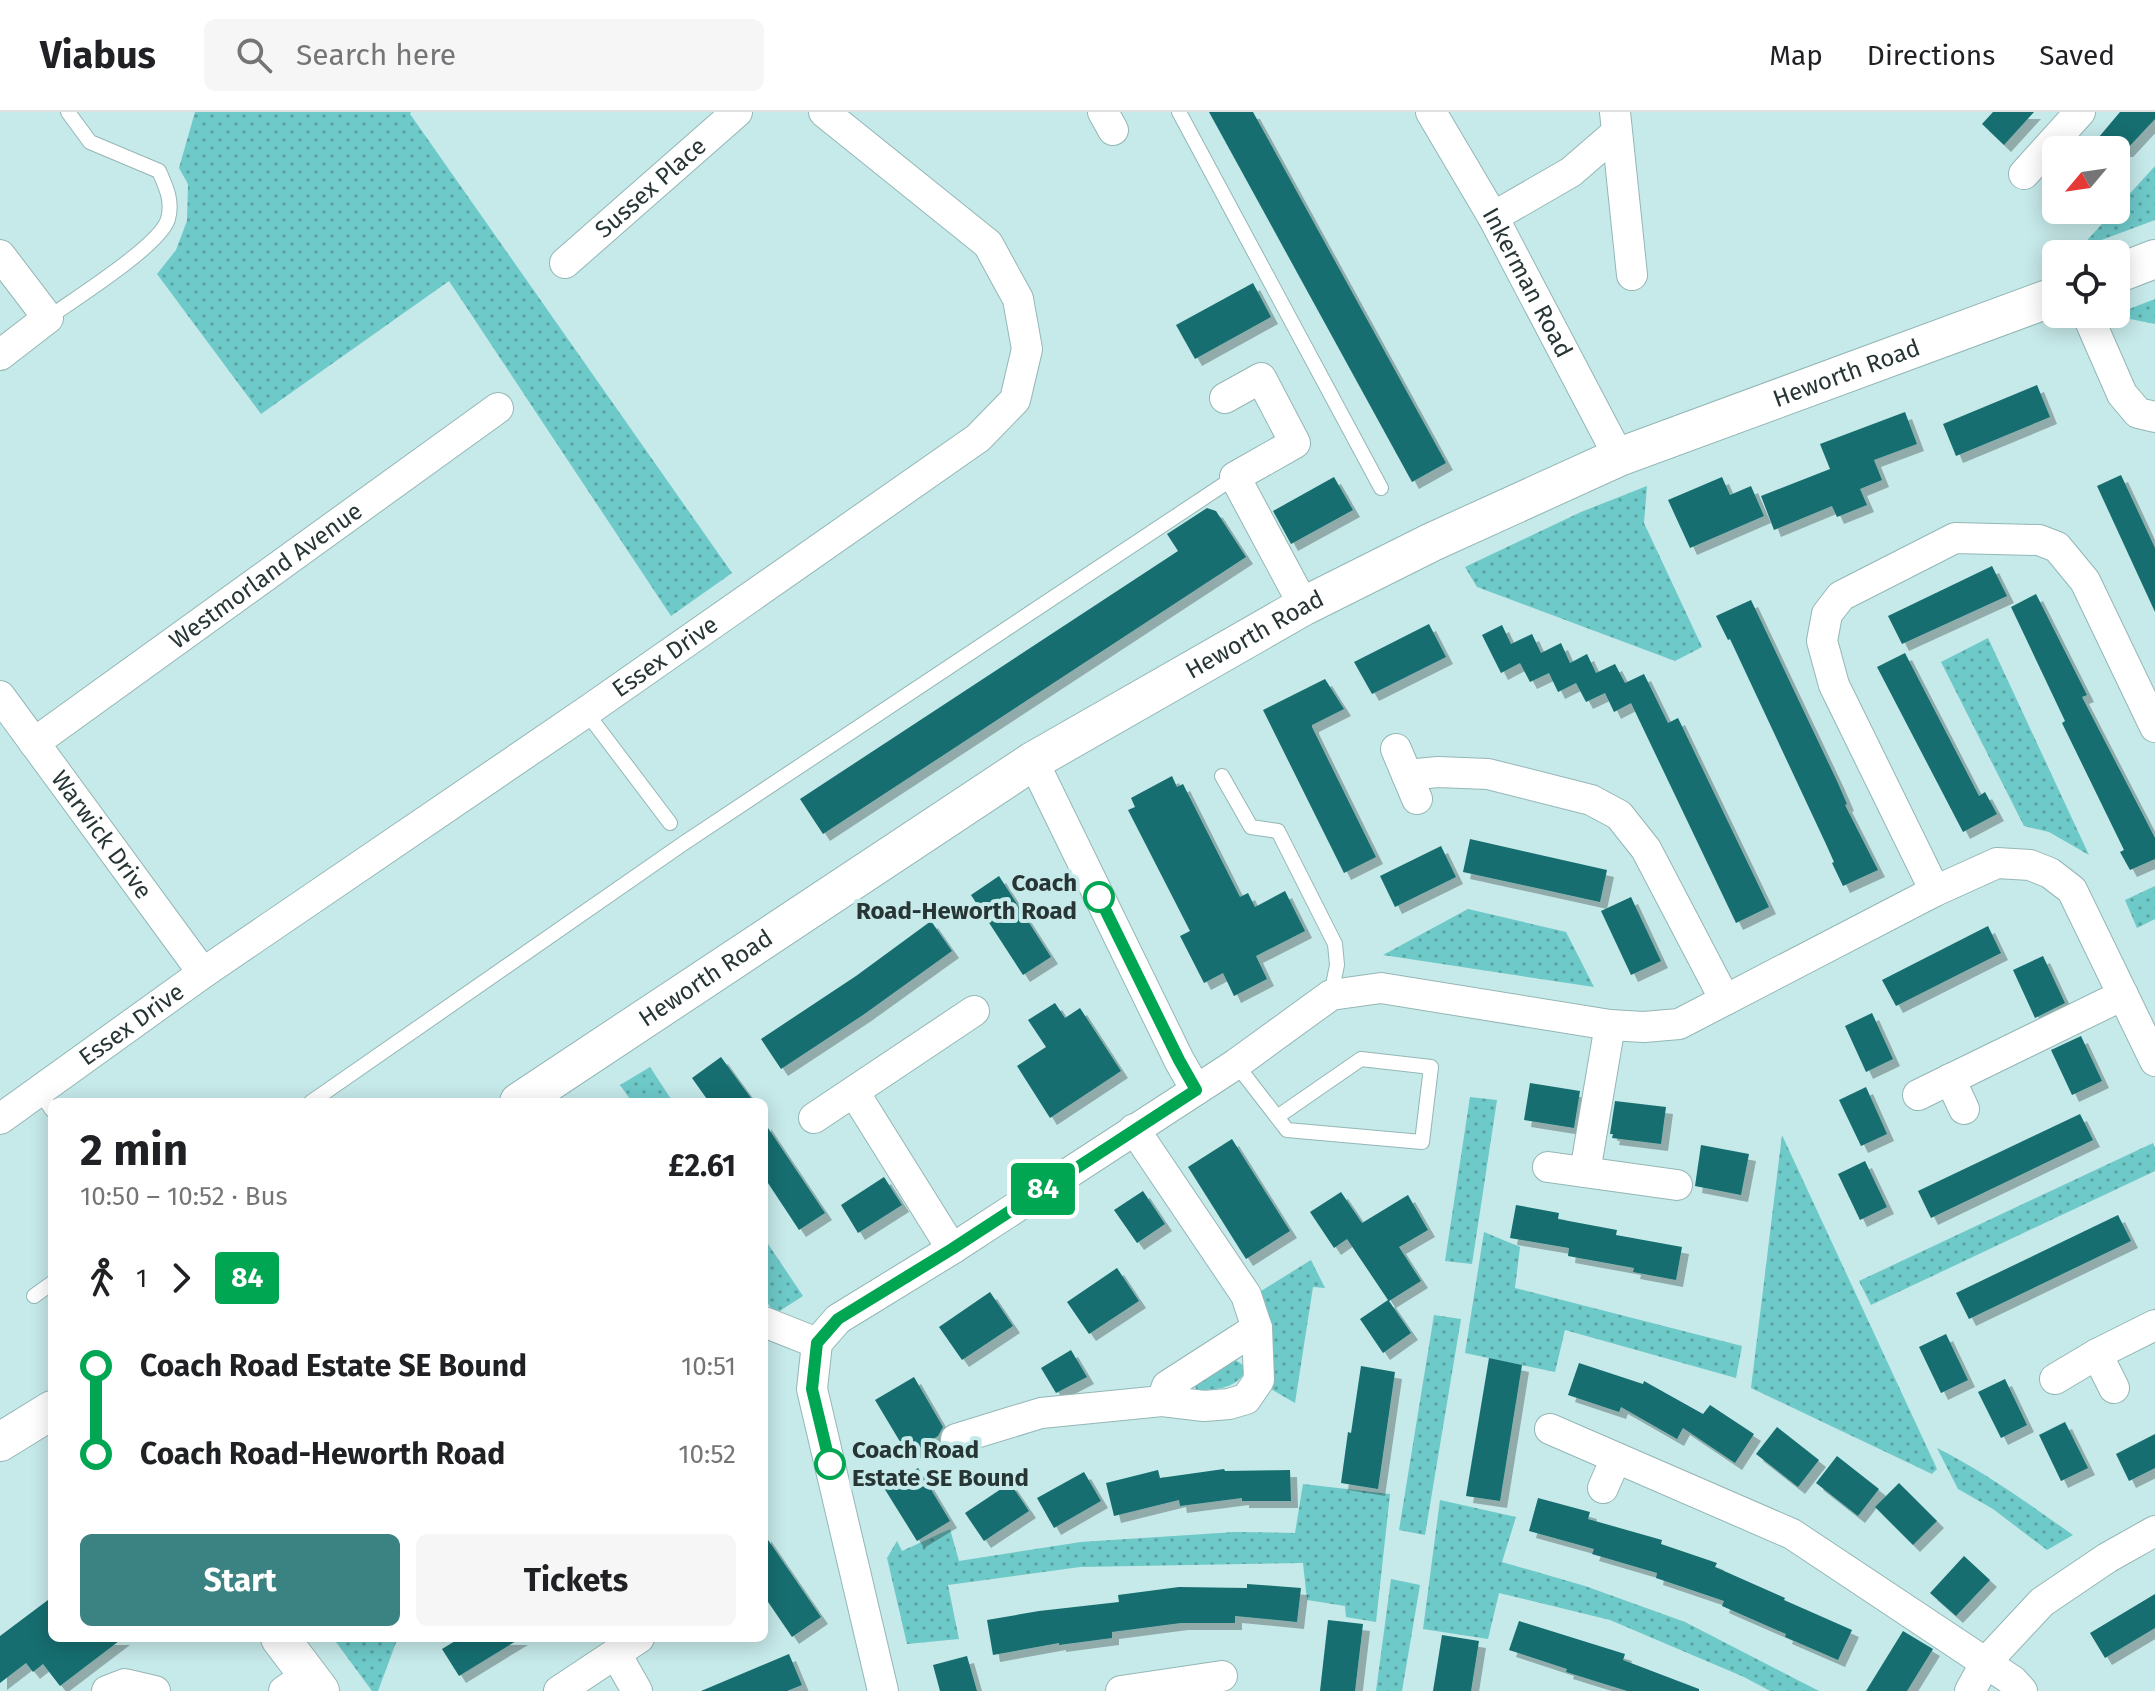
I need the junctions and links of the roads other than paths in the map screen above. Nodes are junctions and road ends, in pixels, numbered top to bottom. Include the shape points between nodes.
1 (68, 112) edge
2 (737, 112) edge
3 (824, 112) edge
4 (1179, 112) edge
5 (1431, 112) edge
6 (2080, 112) edge
7 (1616, 122) edge
8 (2024, 174) dead end
9 (1493, 217) junction
10 (0, 255) edge
11 (2155, 259) edge
12 (565, 263) dead end
13 (2130, 269) edge
14 (1632, 275) dead end
15 (2042, 301) edge
16 (48, 318) junction
17 (2093, 328) edge
18 (0, 355) edge
19 (1225, 398) dead end
20 (498, 408) dead end
21 (2155, 417) edge
22 (1619, 457) junction
23 (1235, 477) junction
24 (1381, 488) dead end
25 (1304, 606) junction
26 (0, 696) edge
27 (586, 712) junction
28 (2155, 727) edge
29 (34, 743) junction
30 (1033, 761) junction
31 (1407, 774) dead end
32 (1222, 776) dead end
33 (670, 823) dead end
34 (1935, 891) junction
35 (203, 973) junction
36 (1331, 995) junction
37 (2123, 995) junction
38 (1725, 1000) junction
39 (974, 1011) dead end
40 (1610, 1025) junction
41 (2155, 1061) edge
42 (1236, 1064) junction
43 (1950, 1079) junction
44 (1196, 1090) junction
45 (854, 1092) junction
46 (1918, 1095) dead end
47 (49, 1098) edge
48 (317, 1098) edge
49 (525, 1098) edge
50 (45, 1101) edge
51 (1964, 1109) dead end
52 (1277, 1117) junction
53 (814, 1118) dead end
54 (0, 1119) edge
55 (1134, 1129) junction
56 (1548, 1167) dead end
57 (1585, 1172) junction
58 (1677, 1185) dead end
59 (952, 1249) junction
60 (48, 1286) edge
61 (34, 1296) dead end
62 (768, 1324) edge
63 (2155, 1325) edge
64 (1257, 1328) junction
65 (817, 1343) junction
66 (2097, 1354) junction
67 (2055, 1379) dead end
68 (2114, 1388) dead end
69 (1162, 1401) junction
70 (48, 1412) edge
71 (1550, 1429) dead end
72 (956, 1439) dead end
73 (0, 1442) edge
74 (1616, 1458) junction
75 (1603, 1488) dead end
76 (2155, 1531) edge
77 (282, 1642) edge
78 (627, 1646) edge
79 (1986, 1662) junction
80 (1231, 1675) edge
81 (304, 1686) edge
82 (107, 1691) edge
83 (155, 1691) edge
84 (559, 1691) edge
85 (637, 1691) edge
86 (883, 1691) edge
87 (1121, 1691) edge
88 (1970, 1691) edge
89 (2022, 1691) edge

1 - 16 lane via 90,142 159,171 170,195 168,220 141,252
2 - 12 street, Sussex Place
3 - 27 street, Essex Drive via 988,244 1021,311 1027,349 1015,400 978,438
4 - 24 lane
5 - 9 street, Inkerman Road
6 - 8 street
7 - 9 street via 1571,172
7 - 14 street
9 - 22 street, Inkerman Road
10 - 16 street
11 - 13 street
15 - 22 street, Heworth Road
16 - 18 street
17 - 21 street via 2122,394 2138,413
19 - 23 street via 1261,378 1295,443
20 - 29 street, Westmorland Avenue
22 - 25 street, Heworth Road
23 - 25 street
23 - 48 lane via 684,843
25 - 30 street, Heworth Road
26 - 29 street, Warwick Drive
27 - 33 lane
27 - 35 street, Essex Drive
28 - 34 street via 2085,581 2057,547 2039,540 1955,538 1841,596 1827,614 1822,641 1834,685
29 - 35 street, Warwick Drive
30 - 44 street
30 - 49 street, Heworth Road
31 - 38 street via 1488,774 1591,800 1619,815 1646,849
32 - 36 lane via 1251,827 1278,831 1335,944
34 - 37 street via 1997,863 2030,865 2050,873 2072,890
34 - 38 street
35 - 47 street, Essex Drive
36 - 40 street via 1381,988
36 - 42 street
37 - 41 street
37 - 43 street
38 - 40 street via 1679,1024
39 - 45 street via 942,1017
40 - 57 street
42 - 44 street
42 - 52 lane
43 - 46 street
43 - 51 street
44 - 55 street
45 - 53 street
45 - 59 street
50 - 54 street, Essex Drive
52 - 52 lane via 1287,1130 1422,1142 1431,1067 1361,1059
55 - 59 street
55 - 64 street via 1246,1295
56 - 57 street
57 - 58 street via 1633,1193
59 - 65 street via 838,1319
60 - 61 lane
62 - 65 street
63 - 66 street
64 - 69 street via 1167,1386
64 - 69 street via 1259,1380 1246,1399 1204,1406
65 - 86 street via 812,1389
66 - 67 street
66 - 68 street
69 - 72 street via 1041,1413
70 - 73 street
71 - 74 street
74 - 75 street
74 - 79 street via 1792,1534
76 - 79 street via 2042,1602
77 - 81 street
78 - 84 street
78 - 85 street
79 - 88 street
79 - 89 street
80 - 87 street
82 - 83 street via 125,1684

